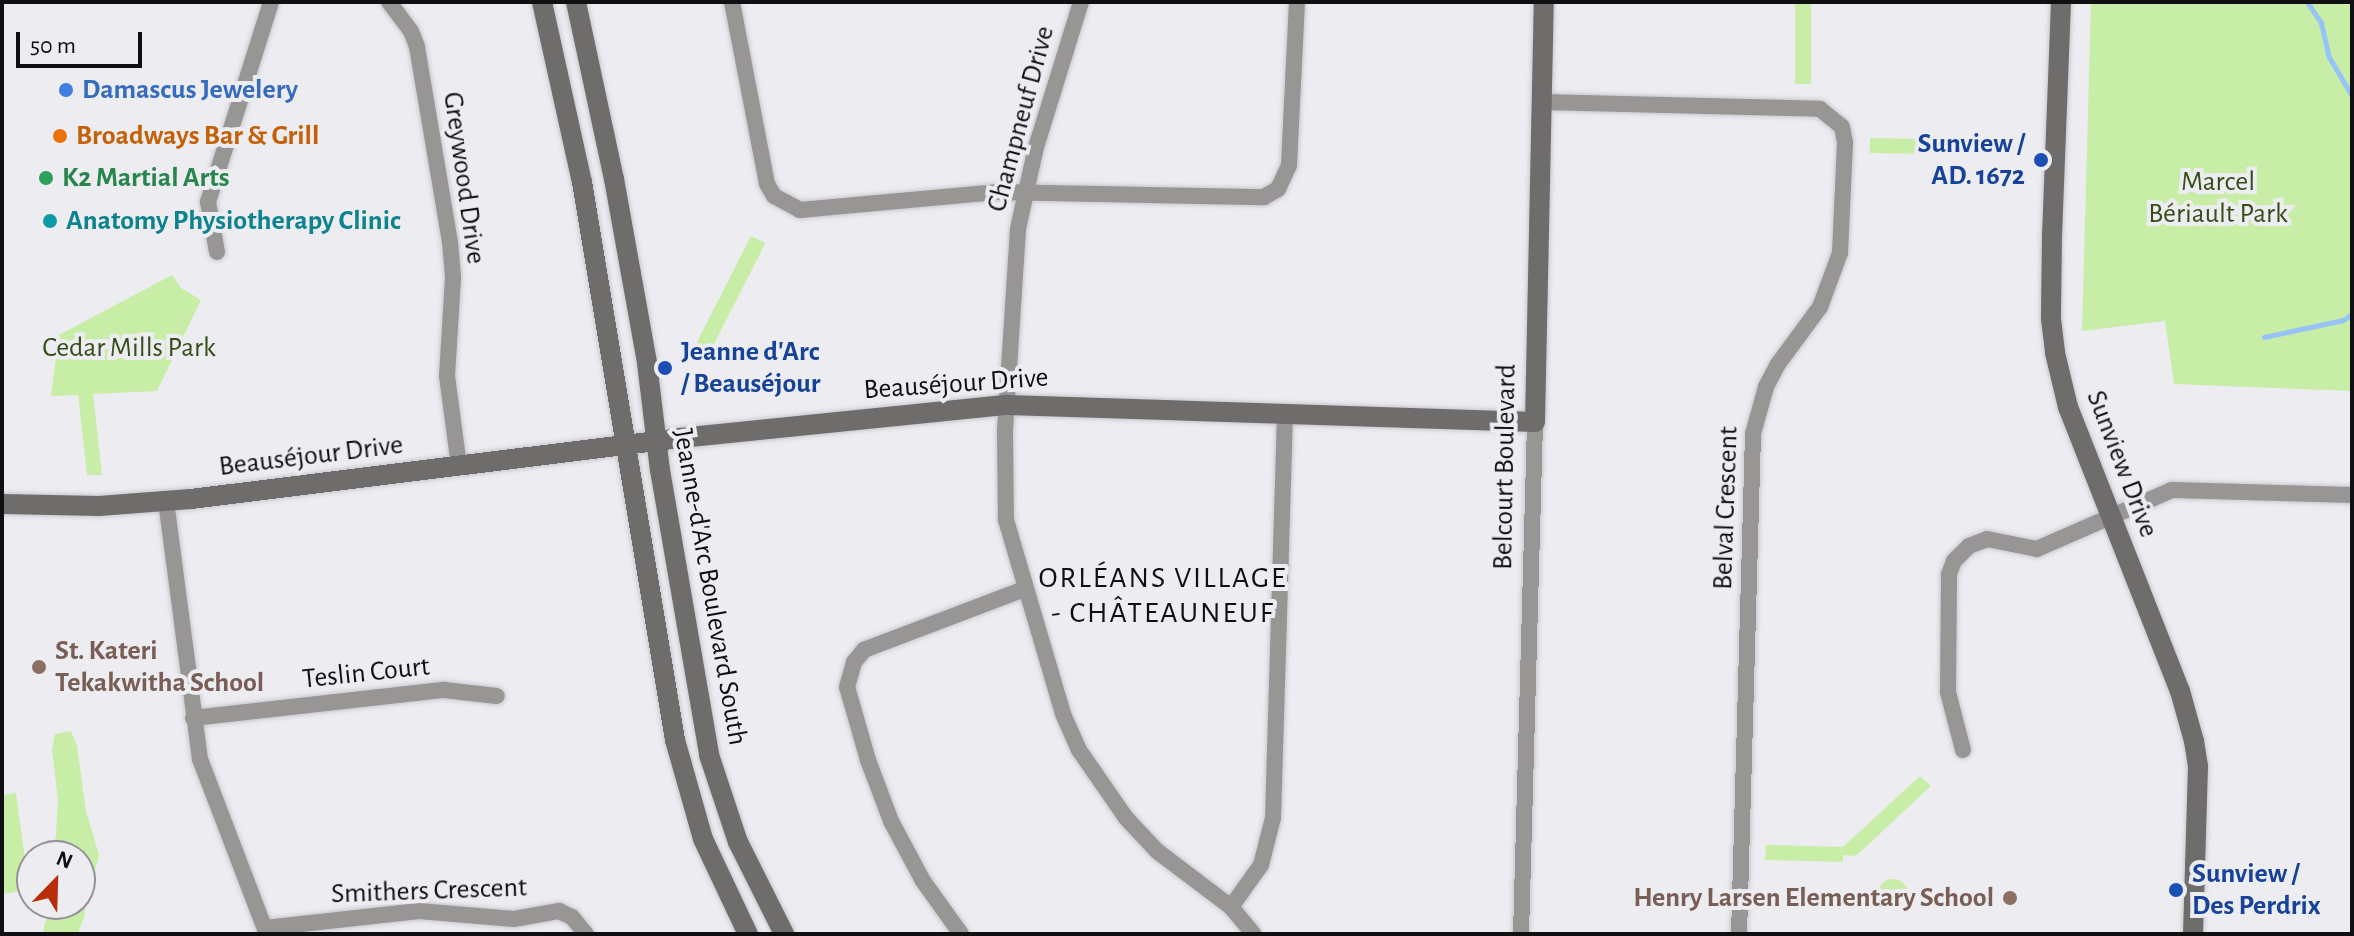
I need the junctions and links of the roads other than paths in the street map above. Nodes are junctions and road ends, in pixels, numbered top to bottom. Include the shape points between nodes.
1 (271, 2) edge
2 (389, 2) edge
3 (542, 2) edge
4 (576, 2) edge
5 (732, 2) edge
6 (1081, 2) edge
7 (1297, 2) edge
8 (1544, 2) edge
9 (2061, 2) edge
10 (1541, 102) junction
11 (1024, 192) junction
12 (217, 252) dead end
13 (1007, 405) junction
14 (1285, 414) junction
15 (1535, 422) junction
16 (656, 441) junction
17 (624, 447) junction
18 (459, 466) junction
19 (2352, 495) edge
20 (166, 501) junction
21 (2, 504) edge
22 (2110, 516) junction
23 (1025, 589) junction
24 (497, 696) dead end
25 (193, 718) junction
26 (1963, 750) dead end
27 (1231, 907) junction
28 (266, 931) edge
29 (586, 934) edge
30 (748, 934) edge
31 (784, 934) edge
32 (961, 934) edge
33 (1254, 934) edge
34 (1521, 934) edge
35 (1739, 934) edge
36 (2193, 934) edge

1 - 12 street via 208,202
2 - 18 street, Greywood Drive via 411,31 419,56 450,242 447,376
3 - 17 street via 582,182
4 - 16 street, Jeanne-d'Arc Boulevard South via 614,179
5 - 11 street via 767,184 785,205 800,210
6 - 11 street, Champneuf Drive
7 - 11 street via 1289,165 1278,189 1248,199
8 - 10 street, Belcourt Boulevard
9 - 22 street, Sunview Drive via 2051,319 2068,407
10 - 15 street, Belcourt Boulevard
10 - 35 street, Belval Crescent via 1820,109 1842,127 1840,253 1820,307 1766,387 1753,434
11 - 13 street, Champneuf Drive via 1014,265
13 - 14 street, Beauséjour Drive
13 - 16 street, Beauséjour Drive
13 - 23 street, Champneuf Drive via 1006,520
14 - 15 street, Beauséjour Drive
14 - 27 street via 1273,818 1261,865
15 - 34 street, Belcourt Boulevard
16 - 17 street, Beauséjour Drive
16 - 31 street, Jeanne-d'Arc Boulevard South via 709,755 738,842
17 - 18 street, Beauséjour Drive
17 - 30 street via 662,674 690,799 720,880
18 - 20 street, Beauséjour Drive
19 - 22 street via 2172,490
20 - 21 street, Beauséjour Drive via 78,507
20 - 25 street
22 - 26 street via 2037,549 1987,539 1954,561 1949,574 1948,692
22 - 36 street, Sunview Drive via 2180,691 2194,741 2198,766
23 - 27 street, Champneuf Drive via 1063,714 1099,783 1157,851
23 - 32 street via 864,650 854,662 847,687 891,821 923,881
24 - 25 street, Teslin Court via 444,690
25 - 28 street via 200,759
27 - 33 street, Champneuf Drive
28 - 29 street, Smithers Crescent via 419,911 514,919 559,911

